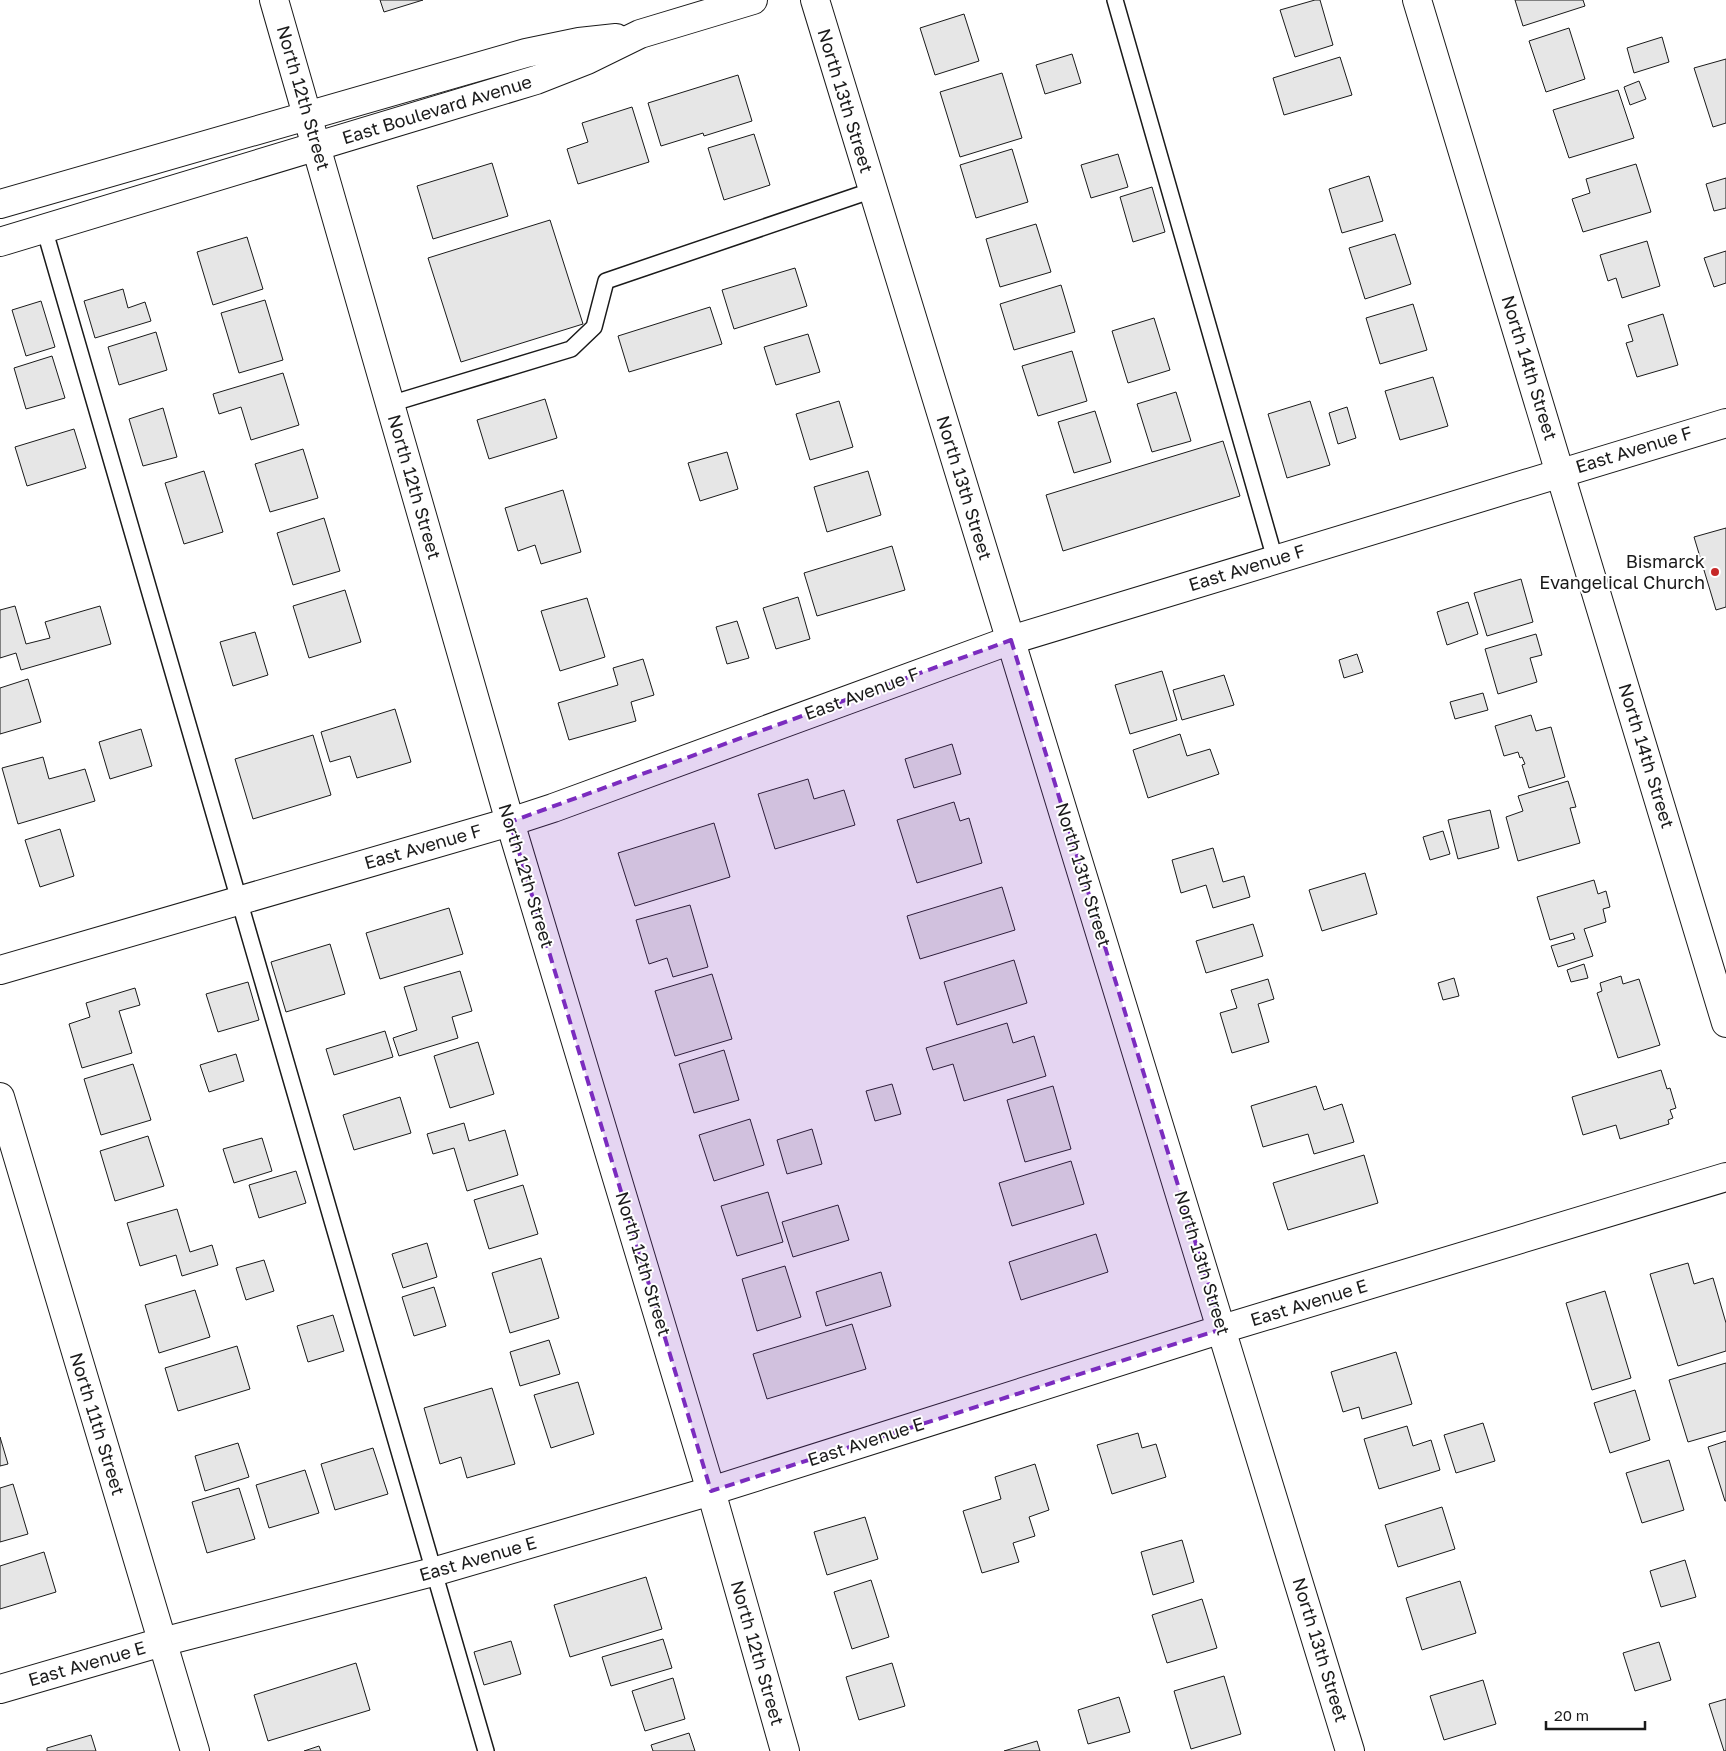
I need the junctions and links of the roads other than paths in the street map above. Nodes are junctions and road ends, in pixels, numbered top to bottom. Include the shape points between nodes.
1 (274, 0) edge
2 (753, 0) edge
3 (814, 0) edge
4 (1115, 0) edge
5 (1417, 0) edge
6 (640, 34) junction
7 (308, 115) junction
8 (317, 147) junction
9 (873, 190) junction
10 (0, 204) edge
11 (44, 228) junction
12 (0, 242) edge
13 (390, 404) junction
14 (1726, 423) edge
15 (1561, 473) junction
16 (1275, 560) junction
17 (1010, 640) junction
18 (510, 822) junction
19 (239, 900) junction
20 (0, 970) edge
21 (1726, 1023) edge
22 (0, 1097) edge
23 (1726, 1177) edge
24 (1222, 1329) junction
25 (711, 1492) junction
26 (432, 1572) junction
27 (162, 1642) junction
28 (0, 1689) edge
29 (195, 1751) edge
30 (486, 1751) edge
31 (785, 1751) edge
32 (1350, 1751) edge

1 - 7 street, North 12th Street
2 - 6 street, East Boulevard Avenue
3 - 9 street, North 13th Street
4 - 16 lane
5 - 15 street, North 14th Street
6 - 7 street, East Boulevard Avenue via 526,53
6 - 8 street, East Boulevard Avenue via 588,60 536,80
7 - 8 street, North 12th Street
7 - 10 street, East Boulevard Avenue
8 - 11 street, East Boulevard Avenue
8 - 13 street, North 12th Street
9 - 13 lane via 606,282 594,327 571,349
9 - 17 street, North 13th Street
11 - 12 street, East Boulevard Avenue
11 - 19 lane
13 - 18 street, North 12th Street
14 - 15 street, East Avenue F
15 - 16 street, East Avenue F
15 - 21 street, North 14th Street
16 - 17 street, East Avenue F
17 - 18 street, East Avenue F
17 - 24 street, North 13th Street
18 - 19 street, East Avenue F
18 - 25 street, North 12th Street
19 - 20 street, East Avenue F
19 - 26 lane
22 - 27 street, North 11th Street
23 - 24 street, East Avenue E
24 - 25 street, East Avenue E
24 - 32 street, North 13th Street
25 - 26 street, East Avenue E
25 - 31 street, North 12th Street
26 - 27 street, East Avenue E
26 - 30 lane
27 - 28 street, East Avenue E
27 - 29 street, North 11th Street

